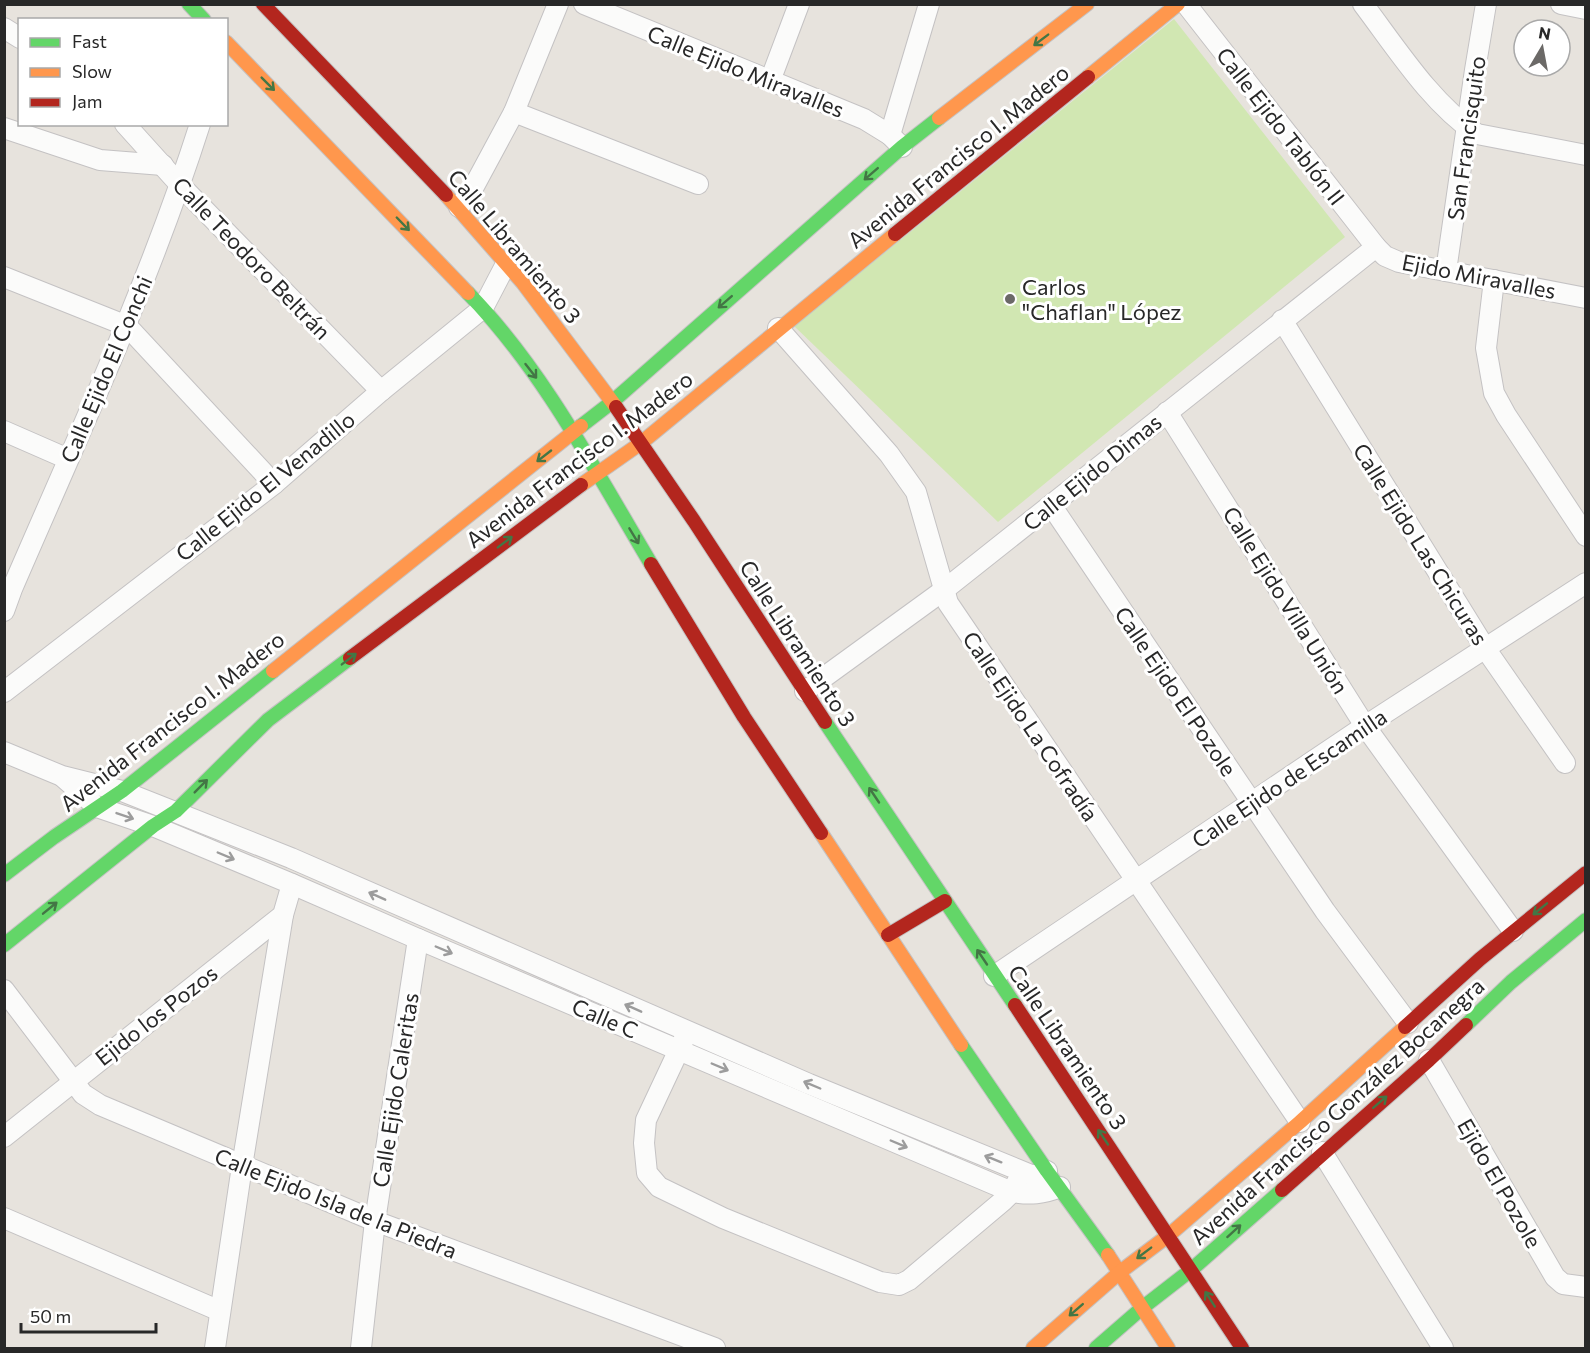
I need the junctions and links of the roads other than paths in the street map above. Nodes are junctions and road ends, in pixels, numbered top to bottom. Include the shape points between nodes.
1 (189, 4) edge
2 (263, 4) edge
3 (558, 4) edge
4 (584, 4) edge
5 (799, 4) edge
6 (930, 4) edge
7 (1088, 4) edge
8 (1178, 4) edge
9 (1186, 4) edge
10 (1363, 4) edge
11 (1486, 4) edge
12 (1561, 4) edge
13 (1586, 9) edge
14 (202, 18) edge
15 (4, 28) edge
16 (18, 37) edge
17 (228, 43) edge
18 (770, 81) junction
19 (514, 112) junction
20 (127, 126) edge
21 (199, 126) edge
22 (1467, 127) junction
23 (4, 128) edge
24 (896, 141) junction
25 (1586, 155) edge
26 (162, 165) junction
27 (698, 184) dead end
28 (181, 186) junction
29 (459, 207) junction
30 (1376, 247) junction
31 (506, 264) junction
32 (1446, 271) junction
33 (4, 277) edge
34 (1494, 280) junction
35 (1586, 298) edge
36 (483, 308) junction
37 (1282, 320) junction
38 (127, 326) junction
39 (778, 328) junction
40 (381, 391) junction
41 (612, 402) junction
42 (1167, 412) junction
43 (4, 431) edge
44 (573, 433) junction
45 (641, 442) junction
46 (68, 459) junction
47 (597, 473) junction
48 (273, 484) junction
49 (1051, 505) junction
50 (1582, 527) edge
51 (1586, 582) edge
52 (8, 587) edge
53 (944, 590) junction
54 (4, 611) edge
55 (1485, 648) junction
56 (4, 692) edge
57 (805, 692) junction
58 (1365, 726) junction
59 (4, 752) edge
60 (1565, 763) dead end
61 (62, 776) junction
62 (122, 791) junction
63 (1251, 803) junction
64 (98, 807) junction
65 (176, 811) junction
66 (153, 826) junction
67 (1586, 873) edge
68 (4, 876) edge
69 (1135, 881) junction
70 (292, 884) junction
71 (945, 901) junction
72 (283, 915) junction
73 (1586, 920) edge
74 (1513, 931) junction
75 (888, 935) junction
76 (473, 938) junction
77 (418, 939) junction
78 (4, 945) edge
79 (468, 960) junction
80 (994, 976) junction
81 (4, 990) edge
82 (1408, 1023) junction
83 (687, 1031) junction
84 (680, 1050) junction
85 (1429, 1060) junction
86 (74, 1080) junction
87 (1300, 1122) junction
88 (4, 1137) edge
89 (1322, 1152) junction
90 (242, 1166) junction
91 (1023, 1171) junction
92 (1047, 1171) junction
93 (1060, 1187) junction
94 (1012, 1192) junction
95 (4, 1218) edge
96 (375, 1221) junction
97 (1169, 1235) junction
98 (1191, 1270) junction
99 (1120, 1272) junction
100 (1586, 1287) edge
101 (1142, 1308) junction
102 (220, 1311) junction
103 (215, 1348) edge
104 (361, 1348) edge
105 (715, 1348) edge
106 (1033, 1348) edge
107 (1096, 1348) edge
108 (1168, 1348) edge
109 (1242, 1348) edge
110 (1443, 1348) edge

1 - 14 street
2 - 29 street, Calle Libramiento 3
3 - 19 street
4 - 18 street, Calle Ejido Miravalles
5 - 18 street
6 - 24 street
7 -> 24 street, Avenida Francisco I. Madero
8 - 39 street, Avenida Francisco I. Madero
9 - 30 street, Calle Ejido Tablón II
10 - 22 street via 1444,108
11 - 22 street, San Francisquito
12 - 13 street
15 - 16 street
17 -> 36 street
18 - 24 street, Calle Ejido Miravalles via 864,119
19 - 27 street
19 - 29 street
20 - 26 street, Calle Teodoro Beltrán
21 - 28 street, Calle Ejido El Conchi
22 - 25 street via 1477,134
22 - 32 street, San Francisquito
23 - 26 street via 100,160
24 -> 41 street, Avenida Francisco I. Madero
26 - 28 street, Calle Teodoro Beltrán
28 - 38 street, Calle Ejido El Conchi
28 - 40 street, Calle Teodoro Beltrán
29 - 31 street, Calle Libramiento 3
30 - 32 street, Ejido Miravalles via 1399,262
30 - 37 street, Calle Ejido Dimas
31 - 36 street, Calle Ejido El Venadillo
31 - 41 street, Calle Libramiento 3
32 - 34 street, Ejido Miravalles
33 - 38 street
34 - 35 street, Ejido Miravalles
34 - 50 street via 1486,348 1494,393
36 - 40 street, Calle Ejido El Venadillo
36 -> 44 street via 548,393
37 - 42 street, Calle Ejido Dimas
37 - 55 street, Calle Ejido Las Chicuras
38 - 46 street, Calle Ejido El Conchi
38 - 48 street
39 - 45 street, Avenida Francisco I. Madero
39 - 53 street, Calle Ejido La Cofradía via 905,474 915,492
40 - 48 street, Calle Ejido El Venadillo
41 - 44 street, Avenida Francisco I. Madero
41 - 45 street, Calle Libramiento 3
42 - 49 street, Calle Ejido Dimas
42 - 58 street, Calle Ejido Villa Unión
43 - 46 street
44 - 47 street
44 -> 62 street, Avenida Francisco I. Madero
45 - 47 street, Avenida Francisco I. Madero
45 - 57 street, Calle Libramiento 3
46 - 52 street, Calle Ejido El Conchi
65 -> 47 street, Avenida Francisco I. Madero via 268,720
47 -> 75 street via 744,717
48 - 56 street, Calle Ejido El Venadillo
49 - 53 street, Calle Ejido Dimas
49 - 63 street, Calle Ejido El Pozole
51 - 55 street, Calle Ejido de Escamilla
52 - 54 street, Calle Ejido El Conchi
53 - 57 street, Calle Ejido Dimas
53 - 69 street, Calle Ejido La Cofradía via 948,603
55 - 58 street, Calle Ejido de Escamilla
55 - 60 street, Calle Ejido Las Chicuras
71 -> 57 street, Calle Libramiento 3
58 - 63 street, Calle Ejido de Escamilla
58 - 74 street, Calle Ejido Villa Unión
59 - 61 street
61 - 62 street, Calle C
61 - 64 street
62 - 64 street, Avenida Francisco I. Madero
62 - 65 street, Calle C
63 - 69 street, Calle Ejido de Escamilla
63 - 82 street, Calle Ejido El Pozole via 1325,912
64 -> 66 street, Calle C
64 - 68 street, Avenida Francisco I. Madero
65 - 66 street, Avenida Francisco I. Madero
76 -> 65 street, Calle C
66 -> 70 street, Calle C
78 -> 66 street, Avenida Francisco I. Madero
67 -> 74 street, Avenida Francisco González Bocanegra
69 - 80 street, Calle Ejido de Escamilla
69 - 87 street, Calle Ejido La Cofradía
70 - 72 street
70 - 77 street, Calle C
71 - 75 street
80 -> 71 street, Calle Libramiento 3
72 - 86 street, Ejido los Pozos
72 - 90 street
73 - 85 street, Avenida Francisco González Bocanegra via 1511,982
74 - 82 street, Avenida Francisco González Bocanegra
75 - 92 street
76 - 79 street
83 -> 76 street, Calle C
77 -> 79 street, Calle C
77 - 96 street, Calle Ejido Caleritas
79 - 84 street, Calle C
97 -> 80 street, Calle Libramiento 3
81 - 86 street, Calle Ejido Isla de la Piedra
82 - 87 street, Avenida Francisco González Bocanegra
83 - 84 street
91 -> 83 street, Calle C
84 -> 94 street, Calle C
84 - 94 street via 646,1120 647,1173 659,1187 723,1218 879,1282 899,1285
89 -> 85 street, Avenida Francisco González Bocanegra
85 - 100 street, Ejido El Pozole via 1555,1277 1563,1284
86 - 88 street, Ejido los Pozos
86 - 90 street, Calle Ejido Isla de la Piedra via 83,1094 100,1105
87 - 97 street, Avenida Francisco González Bocanegra
98 -> 89 street, Avenida Francisco González Bocanegra
89 - 110 street
90 - 96 street, Calle Ejido Isla de la Piedra
90 - 102 street
91 - 92 street, Calle C via 1038,1175
91 - 94 street
92 - 93 street
93 - 94 street, Calle C via 1045,1193
93 - 99 street
95 - 102 street
96 - 104 street, Calle Ejido Caleritas
96 - 105 street, Calle Ejido Isla de la Piedra
97 - 98 street, Calle Libramiento 3
97 -> 99 street, Avenida Francisco González Bocanegra
98 - 101 street, Avenida Francisco González Bocanegra
109 -> 98 street, Calle Libramiento 3
99 - 101 street
99 -> 106 street, Avenida Francisco González Bocanegra
101 - 107 street, Avenida Francisco González Bocanegra
101 - 108 street
102 - 103 street

